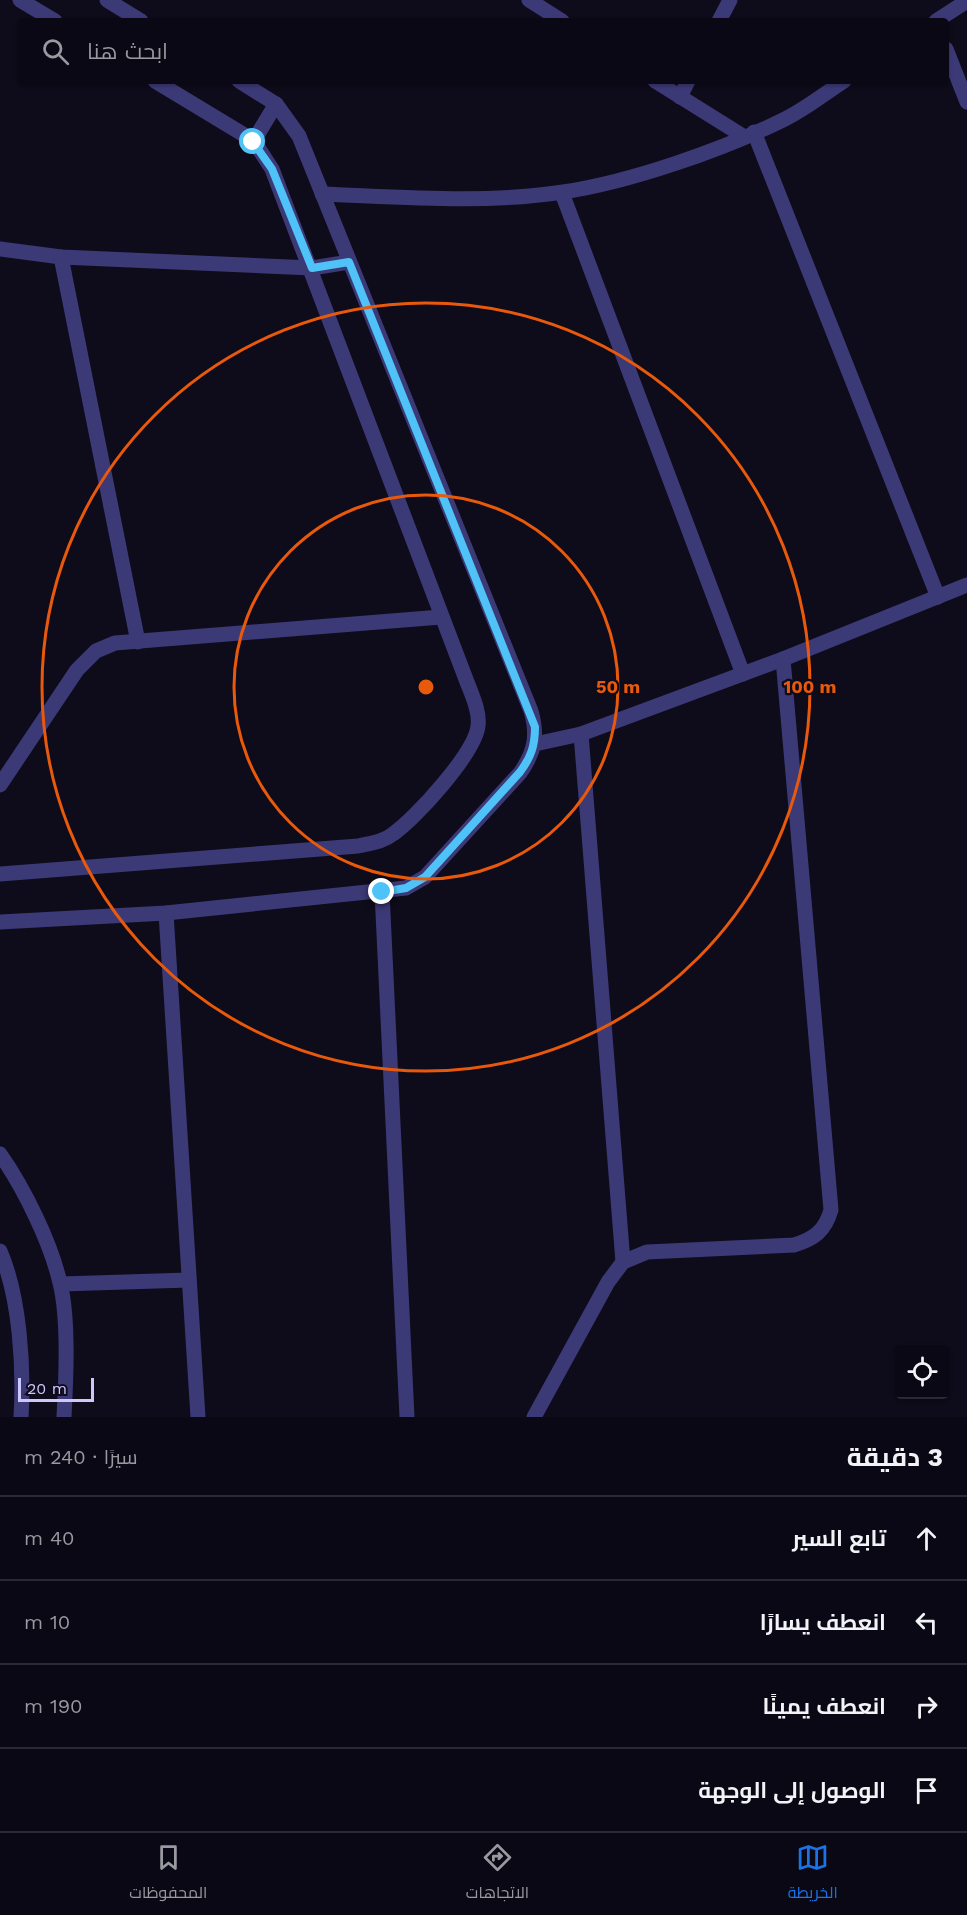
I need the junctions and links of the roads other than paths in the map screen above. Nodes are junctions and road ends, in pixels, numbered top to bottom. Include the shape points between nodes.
1 (20, 0) edge
2 (107, 0) edge
3 (529, 0) edge
4 (730, 0) edge
5 (967, 1) edge
6 (50, 18) edge
7 (136, 18) edge
8 (557, 18) edge
9 (721, 18) edge
10 (941, 18) edge
11 (949, 57) edge
12 (160, 84) edge
13 (244, 84) edge
14 (660, 84) edge
15 (686, 84) edge
16 (839, 84) edge
17 (680, 97) junction
18 (967, 102) edge
19 (276, 104) junction
20 (748, 134) junction
21 (253, 142) junction
22 (562, 193) junction
23 (322, 194) junction
24 (0, 249) edge
25 (61, 257) junction
26 (349, 262) junction
27 (312, 268) junction
28 (967, 585) edge
29 (938, 597) junction
30 (441, 617) junction
31 (138, 642) junction
32 (783, 659) junction
33 (743, 674) junction
34 (581, 734) junction
35 (535, 744) junction
36 (0, 785) edge
37 (0, 874) edge
38 (382, 892) junction
39 (166, 913) junction
40 (0, 922) edge
41 (0, 1154) edge
42 (0, 1251) edge
43 (623, 1262) junction
44 (189, 1280) junction
45 (61, 1284) junction
46 (21, 1417) edge
47 (64, 1417) edge
48 (198, 1417) edge
49 (407, 1417) edge
50 (534, 1417) edge

1 - 6 street
2 - 7 street
3 - 8 street
4 - 9 street
5 - 10 street
11 - 18 street
12 - 21 street
13 - 19 street
14 - 17 street
15 - 17 street
16 - 20 street via 784,120
17 - 20 street
19 - 21 street
19 - 23 street via 299,136
20 - 22 street via 615,182
20 - 29 street
21 - 27 street via 272,169
22 - 23 street via 440,198
22 - 33 street
23 - 26 street
24 - 25 street
25 - 27 street
25 - 31 street
26 - 27 street
26 - 35 street via 531,711
27 - 30 street
28 - 29 street
29 - 32 street
30 - 31 street
30 - 37 street via 476,707 474,743 419,810 392,835 358,846
31 - 36 street via 115,643 96,651 77,670
32 - 33 street
32 - 43 street via 831,1210 821,1232 794,1245 647,1252
33 - 34 street
34 - 35 street
34 - 43 street
35 - 38 street via 520,772 425,877 406,888
38 - 39 street
38 - 49 street
39 - 40 street
39 - 44 street
41 - 45 street via 36,1221
42 - 46 street via 15,1307 21,1354
43 - 50 street via 608,1282
44 - 45 street
44 - 48 street
45 - 47 street

